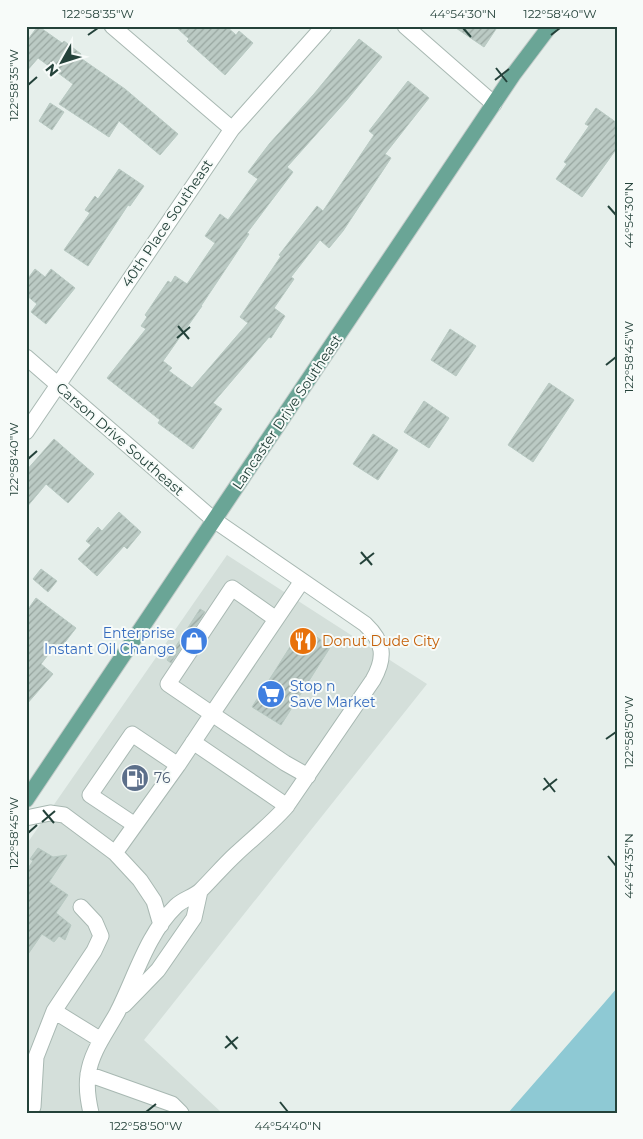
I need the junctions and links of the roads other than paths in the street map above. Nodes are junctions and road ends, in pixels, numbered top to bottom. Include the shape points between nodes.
1 (112, 26) edge
2 (324, 26) edge
3 (405, 26) edge
4 (550, 26) edge
5 (494, 104) junction
6 (232, 129) junction
7 (26, 357) edge
8 (58, 385) junction
9 (26, 432) edge
10 (214, 520) junction
11 (302, 581) junction
12 (276, 619) junction
13 (212, 714) junction
14 (192, 742) junction
15 (178, 766) junction
16 (308, 776) junction
17 (28, 792) edge
18 (286, 806) junction
19 (26, 818) edge
20 (135, 825) junction
21 (115, 853) junction
22 (200, 891) junction
23 (81, 907) dead end
24 (161, 925) junction
25 (54, 1011) junction
26 (116, 1014) junction
27 (101, 1040) junction
28 (88, 1074) junction
29 (33, 1107) dead end
30 (91, 1113) edge
31 (181, 1113) edge

1 - 6 street
2 - 6 street, 40th Place Southeast
3 - 5 street
4 - 5 main road, Lancaster Drive Southeast
5 - 10 main road, Lancaster Drive Southeast
6 - 8 street, 40th Place Southeast
7 - 8 street, Carson Drive Southeast
8 - 9 street, 40th Place Southeast
8 - 10 street, Carson Drive Southeast
10 - 11 street, Carson Drive Southeast
10 - 17 main road, Lancaster Drive Southeast
11 - 12 street
11 - 16 street, Carson Drive Southeast via 365,624 378,639 382,659 373,680
12 - 13 street
12 - 13 street via 232,588 168,684
13 - 14 street
13 - 16 street
14 - 15 street
14 - 18 street
15 - 20 street
15 - 20 street via 132,734 90,795
16 - 18 street, Carson Drive Southeast
18 - 22 street, Carson Drive Southeast
19 - 21 street via 50,813 64,815
20 - 21 street
21 - 24 street via 154,901
22 - 24 street via 176,906
22 - 26 street via 194,918 158,970
23 - 25 street via 95,922 101,936 94,952
24 - 26 street
25 - 27 street
25 - 29 street via 36,1057
26 - 27 street
27 - 28 street
28 - 30 street
28 - 31 street via 172,1104

